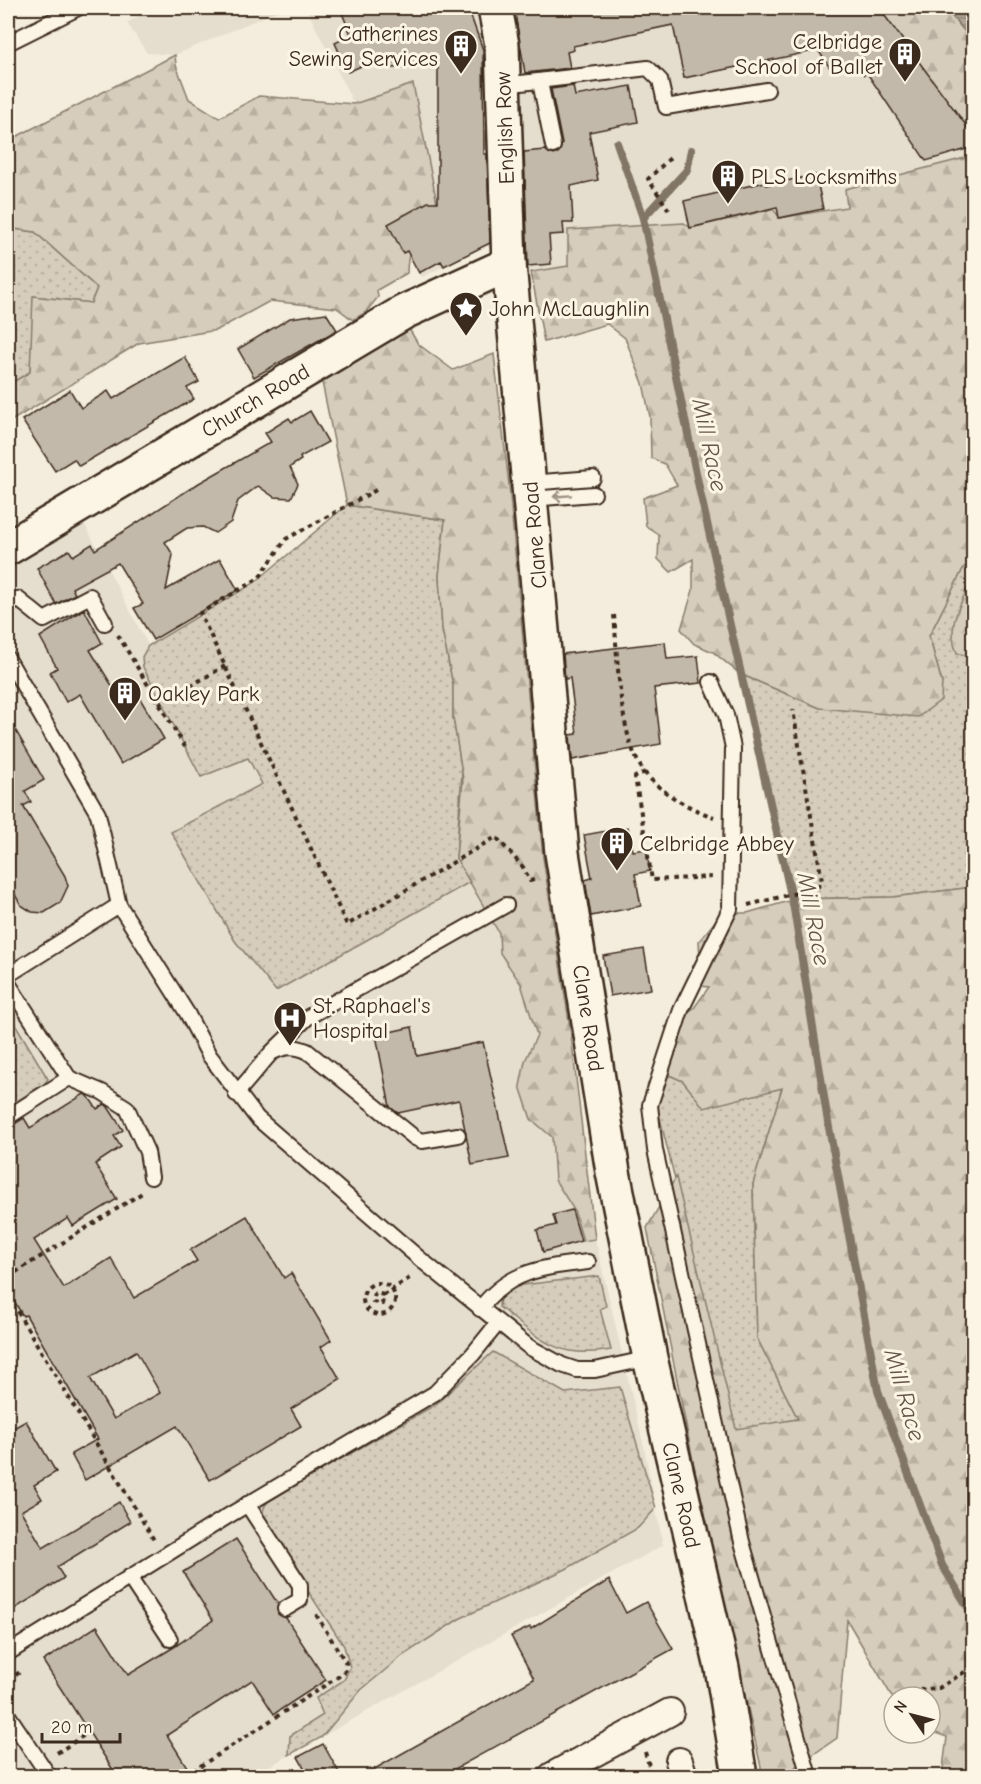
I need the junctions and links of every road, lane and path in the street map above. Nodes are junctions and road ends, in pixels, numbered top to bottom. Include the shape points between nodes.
1 (78, 8) edge
2 (495, 8) edge
3 (8, 43) edge
4 (540, 82) junction
5 (504, 85) junction
6 (767, 90) dead end
7 (553, 146) dead end
8 (670, 158) dead end
9 (669, 210) dead end
10 (508, 256) junction
11 (593, 478) dead end
12 (376, 490) dead end
13 (530, 491) junction
14 (594, 494) dead end
15 (8, 548) edge
16 (8, 606) edge
17 (614, 615) dead end
18 (105, 623) joint
19 (8, 659) edge
20 (225, 666) junction
21 (711, 682) dead end
22 (159, 704) junction
23 (793, 710) dead end
24 (185, 747) dead end
25 (645, 772) junction
26 (730, 823) junction
27 (523, 867) dead end
28 (729, 876) junction
29 (771, 899) dead end
30 (119, 905) junction
31 (506, 906) dead end
32 (8, 975) edge
33 (9, 989) edge
34 (271, 1053) junction
35 (69, 1078) junction
36 (236, 1094) junction
37 (8, 1117) edge
38 (458, 1135) dead end
39 (151, 1177) joint
40 (588, 1262) dead end
41 (428, 1265) junction
42 (8, 1277) edge
43 (392, 1290) junction
44 (384, 1295) dead end
45 (8, 1296) edge
46 (480, 1309) junction
47 (498, 1323) junction
48 (650, 1358) junction
49 (247, 1504) junction
50 (164, 1556) junction
51 (129, 1577) junction
52 (302, 1592) junction
53 (285, 1609) dead end
54 (170, 1640) dead end
55 (8, 1653) edge
56 (974, 1666) edge
57 (942, 1686) edge
58 (670, 1712) dead end
59 (8, 1715) edge
60 (89, 1732) dead end
61 (44, 1772) edge
62 (184, 1776) edge
63 (552, 1776) edge
64 (740, 1776) edge
65 (809, 1776) edge

1 - 3 lane
2 - 5 main road, English Row
4 - 5 lane
4 - 6 lane via 648,68 660,80 666,107
4 - 7 lane
5 - 10 main road, English Row
8 - 9 path via 648,179
10 - 13 main road, Clane Road
10 - 15 main road, Church Road via 394,318
11 - 13 lane
12 - 20 path via 286,539 259,578 200,613
14 -> 13 lane
13 - 48 main road, Clane Road via 562,853 613,1172
16 - 18 lane via 18,599 44,620 90,596
17 - 25 path via 626,721 636,758
18 - 22 path via 113,626
19 - 30 lane via 98,814
20 - 22 path
20 - 27 path via 346,925 496,837
21 - 26 lane via 726,715 733,748
22 - 24 path
23 - 29 path via 822,881 817,888
25 - 26 path via 687,805
25 - 28 path via 635,777 652,880
26 - 28 lane
28 - 65 lane via 730,909 681,1010 650,1105 656,1150 742,1542
30 - 32 lane
30 - 36 lane
31 - 34 lane via 308,1017
33 - 35 lane
34 - 36 lane
34 - 38 lane via 284,1047 307,1051 415,1138 422,1141
35 - 37 lane
35 - 39 lane via 127,1108 147,1152
36 - 41 lane via 270,1132
39 - 42 path via 142,1193
40 - 46 lane via 519,1276 493,1291
41 - 43 path
41 - 46 lane
43 - 43 path via 385,1284 370,1285 362,1299 369,1312 376,1315 391,1311 395,1304
43 - 44 path
45 - 50 path
46 - 47 lane
47 - 48 lane via 544,1356 577,1370
47 - 49 lane via 435,1393
48 - 64 main road, Clane Road via 722,1668
49 - 50 lane
49 - 52 lane
50 - 51 lane
51 - 54 lane
51 - 55 lane
52 - 53 lane via 300,1600
52 - 62 path via 346,1663 344,1673
56 - 57 path
58 - 63 street
59 - 61 lane
60 - 61 path

